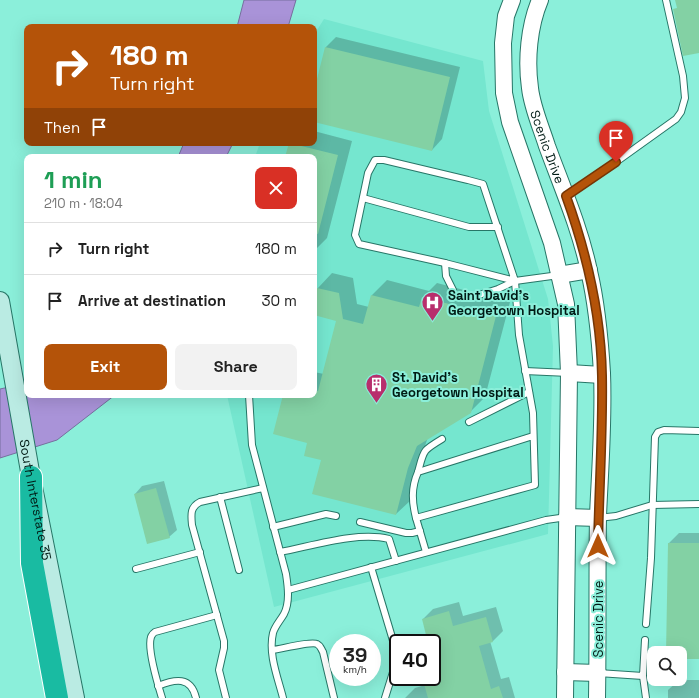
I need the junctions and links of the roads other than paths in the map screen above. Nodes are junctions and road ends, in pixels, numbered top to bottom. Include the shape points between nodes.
1 (512, 0) edge
2 (540, 0) edge
3 (666, 0) edge
4 (566, 196) junction
5 (363, 198) junction
6 (498, 227) junction
7 (445, 263) junction
8 (589, 270) junction
9 (559, 275) junction
10 (515, 281) junction
11 (454, 290) dead end
12 (479, 295) dead end
13 (0, 301) edge
14 (525, 372) junction
15 (569, 373) junction
16 (602, 375) junction
17 (529, 392) junction
18 (249, 398) edge
19 (469, 422) dead end
20 (699, 431) edge
21 (533, 436) junction
22 (442, 439) dead end
23 (418, 472) junction
24 (31, 476) junction
25 (263, 488) junction
26 (220, 497) junction
27 (699, 504) edge
28 (652, 505) junction
29 (336, 516) dead end
30 (567, 517) junction
31 (416, 518) junction
32 (598, 518) junction
33 (360, 522) dead end
34 (273, 527) junction
35 (420, 531) junction
36 (200, 552) junction
37 (280, 552) junction
38 (426, 552) junction
39 (396, 561) junction
40 (371, 567) junction
41 (136, 569) dead end
42 (239, 570) dead end
43 (288, 590) junction
44 (217, 615) junction
45 (646, 624) dead end
46 (646, 640) dead end
47 (272, 650) junction
48 (566, 672) junction
49 (598, 673) junction
50 (643, 676) junction
51 (158, 686) junction
52 (57, 698) edge
53 (75, 698) edge
54 (162, 698) edge
55 (196, 698) edge
56 (226, 698) edge
57 (283, 698) edge
58 (334, 698) edge
59 (385, 698) edge
60 (565, 698) edge
61 (597, 698) edge
62 (646, 698) edge

1 - 9 street via 506,16 503,43 504,93 510,122 552,243
2 - 4 street, Scenic Drive via 531,33 530,89
3 - 4 lane via 683,76 685,98 681,112 676,119
4 - 8 street, Scenic Drive
5 - 6 lane via 469,227
5 - 6 lane via 368,173 375,160 384,160 483,184
5 - 7 lane via 355,235 358,244
6 - 10 lane
7 - 10 lane
7 - 11 lane via 446,276
8 - 9 street
8 - 16 street, Scenic Drive via 599,332
9 - 10 lane
9 - 15 street via 566,304
10 - 12 lane
10 - 14 lane
13 - 24 main road, South Interstate 35
14 - 15 lane
14 - 17 lane
15 - 16 street
15 - 30 street
16 - 32 street, Scenic Drive
17 - 19 lane
17 - 21 lane via 533,413
18 - 25 lane via 252,445
20 - 28 lane via 658,432 655,437
21 - 23 lane
21 - 31 lane via 535,485
22 - 23 lane via 426,448
23 - 31 lane via 414,482 412,504
24 - 52 highway via 32,563
24 - 53 main road, South Interstate 35
25 - 26 lane
25 - 34 lane
26 - 36 lane via 200,502 192,509 192,525
26 - 42 lane
27 - 28 lane
28 - 32 lane via 616,516
28 - 45 lane
29 - 34 lane via 326,514
30 - 32 street
30 - 38 lane via 546,520
30 - 48 street
31 - 35 lane
32 - 49 street, Scenic Drive
33 - 35 lane via 406,533
34 - 37 lane
35 - 38 lane
36 - 41 lane
36 - 44 lane
37 - 39 lane via 357,536 374,536 389,539
37 - 43 lane
38 - 39 lane
39 - 40 lane
40 - 43 lane
40 - 59 lane via 397,654
43 - 47 lane via 284,613 273,632
44 - 51 lane via 151,636 150,645
44 - 56 lane via 224,648 220,676
46 - 50 lane
47 - 57 lane
47 - 58 lane via 308,643 318,644
48 - 49 street
48 - 60 street
49 - 50 lane
49 - 61 street, Scenic Drive
50 - 62 lane
51 - 54 lane
51 - 55 lane via 182,681 192,687

